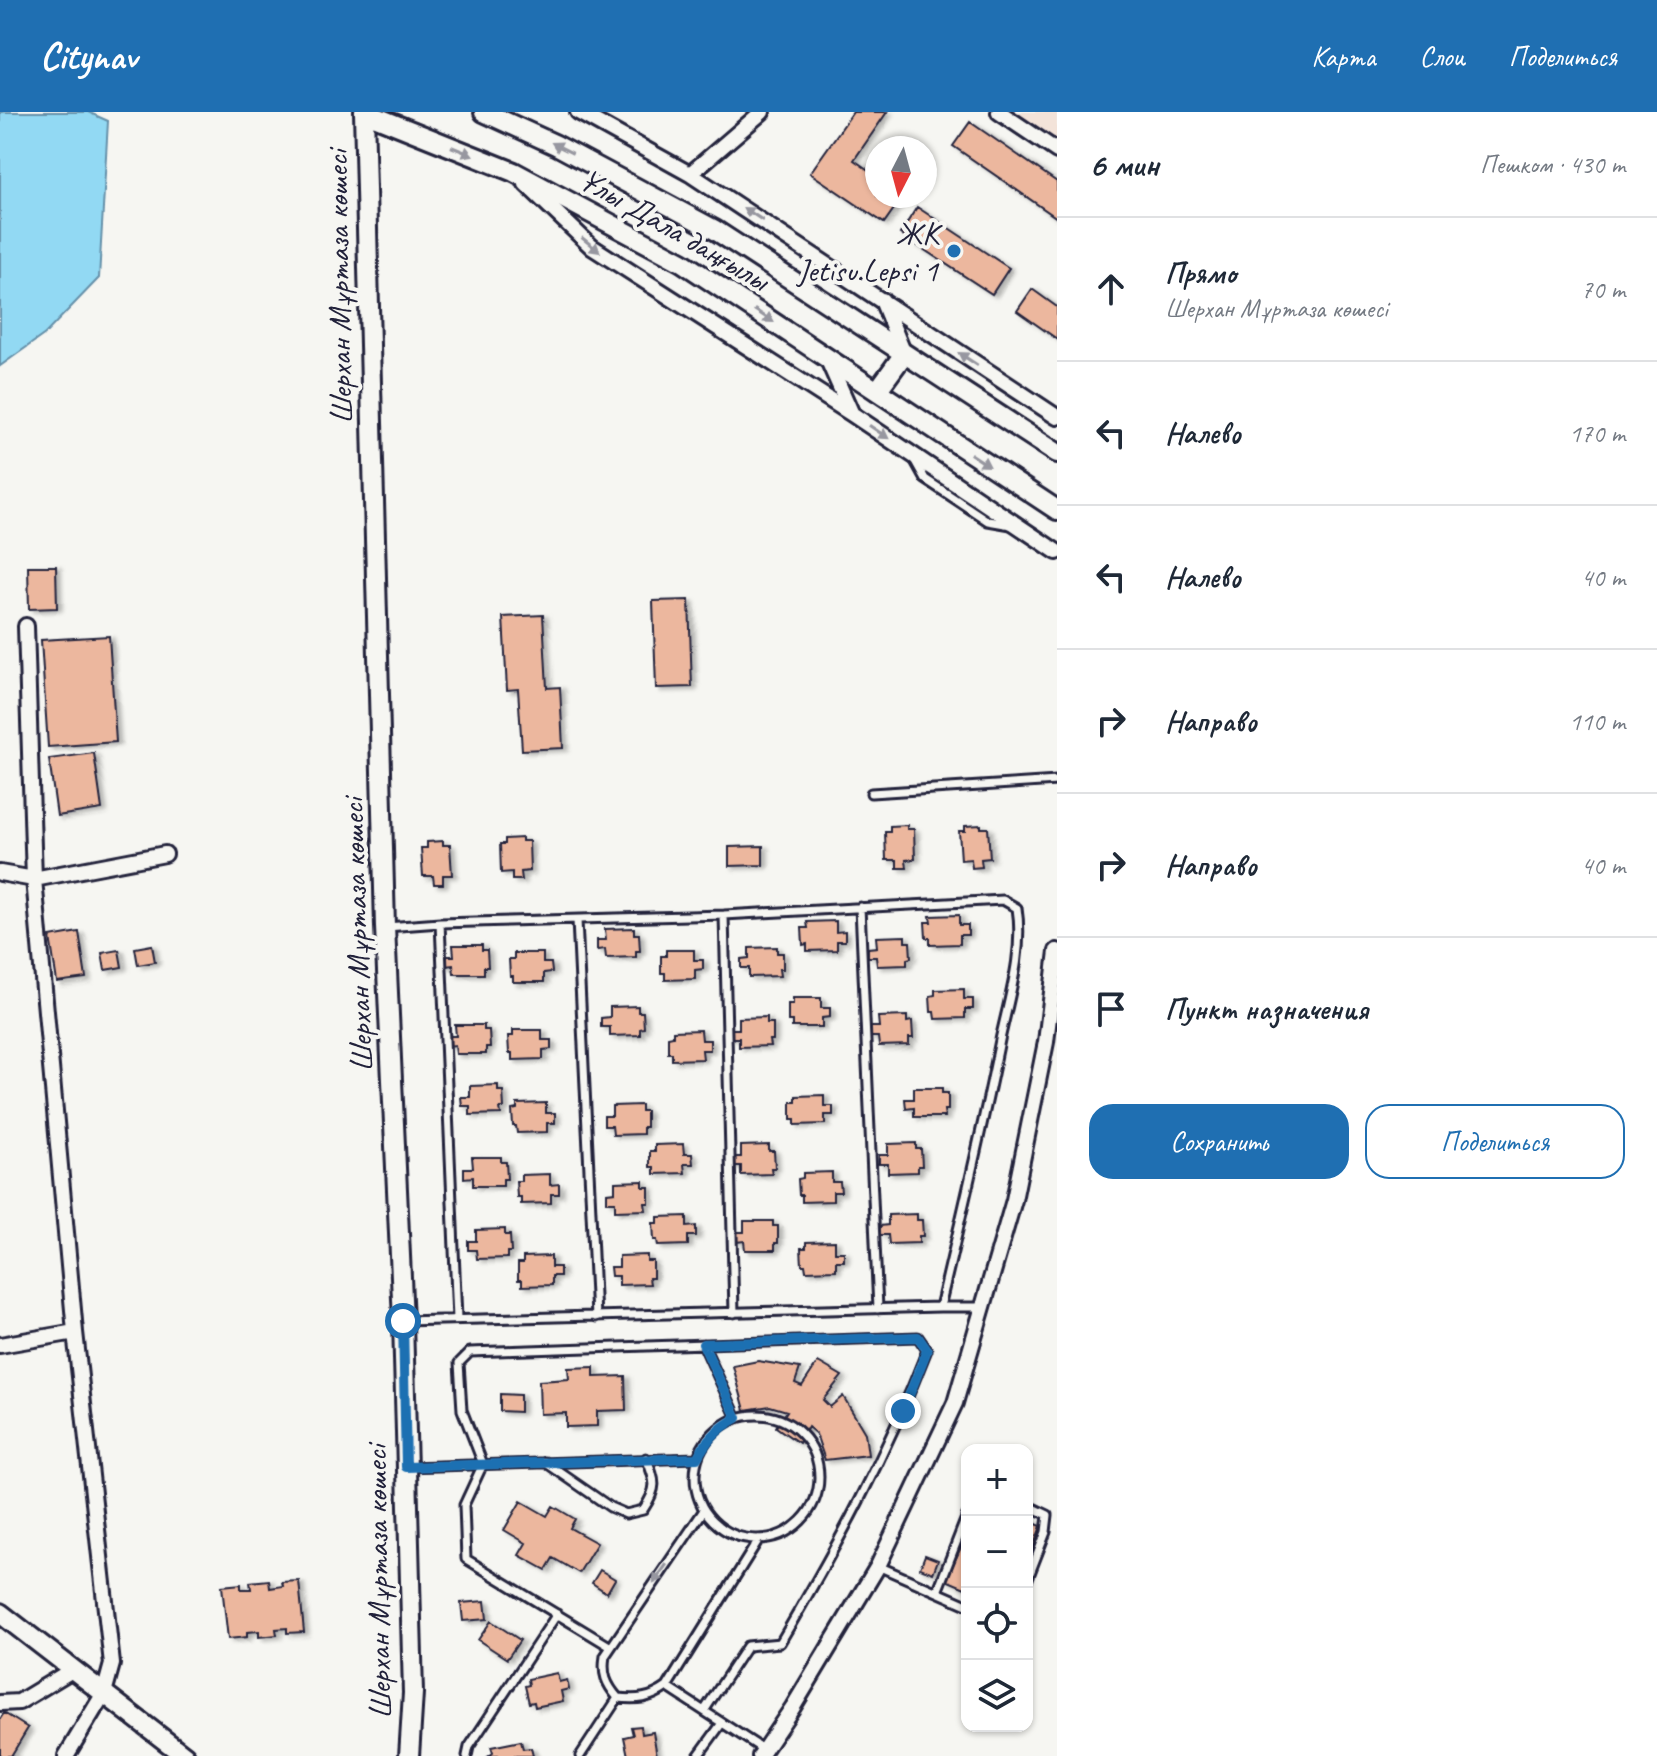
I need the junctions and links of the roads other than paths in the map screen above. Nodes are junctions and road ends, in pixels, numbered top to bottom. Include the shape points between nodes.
1 (364, 112) edge
2 (484, 112) edge
3 (578, 112) edge
4 (762, 112) edge
5 (999, 112) edge
6 (1057, 151) edge
7 (514, 172) junction
8 (690, 174) junction
9 (882, 300) junction
10 (904, 354) junction
11 (827, 357) junction
12 (877, 391) junction
13 (852, 414) junction
14 (1057, 417) edge
15 (1057, 453) edge
16 (1057, 510) edge
17 (1057, 552) edge
18 (26, 626) dead end
19 (1057, 781) edge
20 (871, 793) dead end
21 (165, 854) dead end
22 (0, 873) edge
23 (34, 879) junction
24 (860, 907) junction
25 (724, 915) junction
26 (577, 920) junction
27 (440, 923) junction
28 (385, 927) junction
29 (1057, 951) edge
30 (940, 1307) junction
31 (982, 1307) junction
32 (878, 1309) junction
33 (734, 1313) junction
34 (596, 1317) junction
35 (457, 1319) junction
36 (403, 1321) junction
37 (75, 1332) junction
38 (703, 1344) junction
39 (0, 1345) edge
40 (737, 1418) junction
41 (646, 1458) junction
42 (697, 1458) junction
43 (544, 1461) junction
44 (483, 1464) junction
45 (406, 1467) junction
46 (1033, 1508) edge
47 (704, 1510) junction
48 (967, 1516) edge
49 (759, 1539) junction
50 (878, 1566) junction
51 (1033, 1566) edge
52 (937, 1592) junction
53 (961, 1602) edge
54 (0, 1613) edge
55 (557, 1614) junction
56 (611, 1647) junction
57 (72, 1670) junction
58 (667, 1687) junction
59 (104, 1693) junction
60 (618, 1698) junction
61 (0, 1703) edge
62 (704, 1711) junction
63 (722, 1723) junction
64 (762, 1753) edge
65 (66, 1756) edge
66 (185, 1756) edge
67 (409, 1756) edge
68 (467, 1756) edge
69 (580, 1756) edge
70 (698, 1756) edge

1 -> 7 main road, Ұлы Дала даңғылы
1 - 28 main road, Шерхан Мұртаза көшесі
10 -> 2 main road, Ұлы Дала даңғылы via 715,230
3 - 8 street
4 - 8 street
5 - 6 street
7 -> 11 main road, Ұлы Дала даңғылы via 682,262
7 -> 13 street via 592,247
9 -> 8 street
9 - 10 street
14 -> 9 street
10 - 12 main road
10 - 15 main road, Ұлы Дала даңғылы
11 - 12 main road, Ұлы Дала даңғылы
11 - 13 street
12 -> 16 main road, Ұлы Дала даңғылы
13 -> 17 street
18 - 23 street
19 - 20 lane
21 - 23 street
22 - 23 street
23 - 37 street
24 - 25 lane
24 - 30 lane via 1003,900 1017,908 1014,974
24 - 32 lane
25 - 26 lane
25 - 33 lane
26 - 27 lane
26 - 34 lane
27 - 28 lane
27 - 35 lane
28 - 36 main road, Шерхан Мұртаза көшесі
29 - 31 street via 1046,1042 1014,1200
30 - 31 lane
30 - 32 lane
31 - 50 street via 955,1403
32 - 33 lane
33 - 34 lane
34 - 35 lane
35 - 36 lane
36 - 45 main road, Шерхан Мұртаза көшесі
37 - 39 street
37 - 59 street via 112,1664
38 - 40 lane
38 - 44 lane via 470,1352 459,1363 462,1410
38 - 62 lane via 918,1337 927,1350 879,1463 780,1643 747,1646
40 - 42 lane via 721,1426
40 - 49 lane via 778,1417 793,1425 805,1435 819,1468 819,1489 798,1525
41 - 42 lane
41 - 43 lane
41 - 43 lane via 655,1479 653,1494 643,1510 626,1514
42 - 47 lane via 697,1494
43 - 44 lane
44 - 45 lane
44 - 55 lane via 464,1505 466,1559
45 - 67 main road, Шерхан Мұртаза көшесі via 413,1693
46 - 51 lane via 1048,1515
47 - 49 lane via 718,1526
47 -> 56 lane
48 - 52 lane
49 - 58 lane
50 - 52 lane
50 - 64 street
52 - 53 lane
54 - 57 main road
55 - 56 lane
55 - 68 lane
56 - 60 lane via 603,1669
57 - 59 main road
57 - 61 street via 19,1702
58 - 60 lane via 638,1700
58 - 62 lane
59 - 65 street
59 - 66 main road
60 - 69 lane
62 - 63 lane
63 - 64 lane
63 - 70 lane

